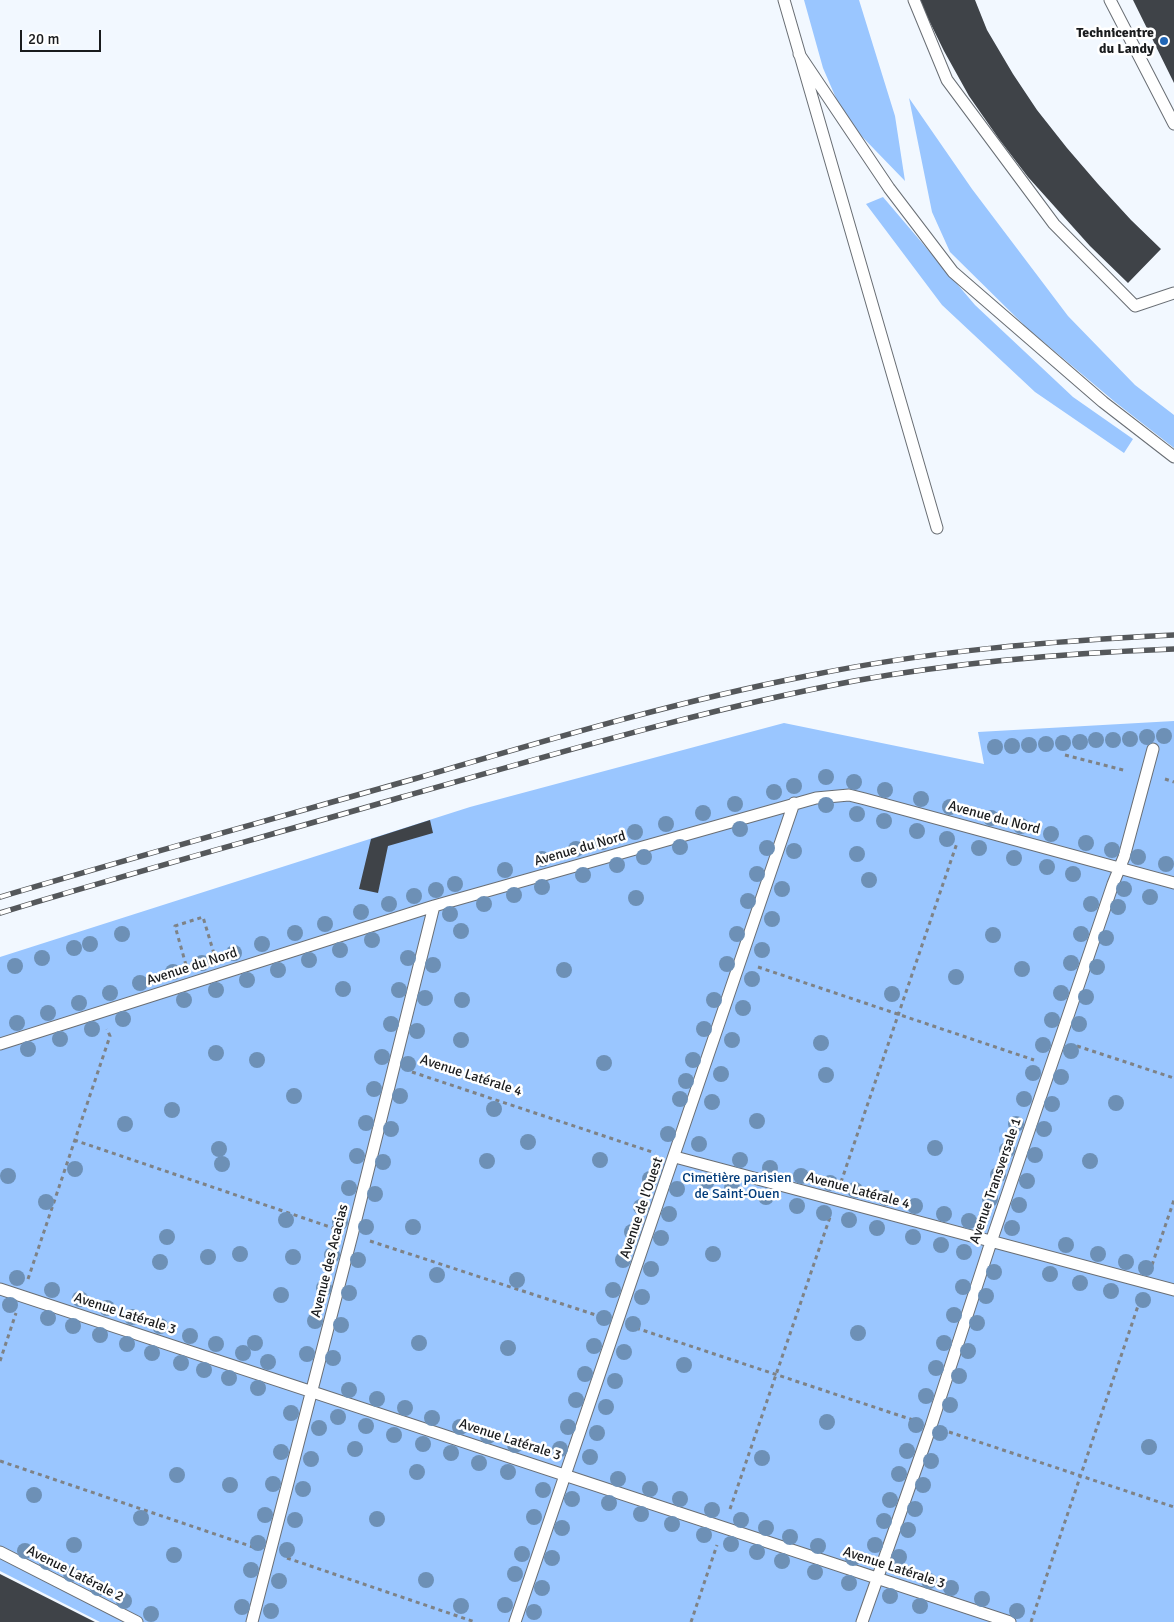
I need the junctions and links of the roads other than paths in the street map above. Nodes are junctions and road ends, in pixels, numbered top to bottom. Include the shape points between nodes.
1 (784, 0) edge
2 (914, 0) edge
3 (1110, 0) edge
4 (799, 54) junction
5 (1174, 124) edge
6 (1174, 293) edge
7 (1174, 457) edge
8 (936, 528) dead end
9 (1153, 749) dead end
10 (794, 803) junction
11 (1119, 869) junction
12 (1174, 883) edge
13 (434, 906) junction
14 (0, 1044) edge
15 (675, 1157) junction
16 (991, 1242) junction
17 (0, 1289) edge
18 (1174, 1290) edge
19 (312, 1391) junction
20 (566, 1475) junction
21 (0, 1552) edge
22 (877, 1578) junction
23 (137, 1622) edge
24 (252, 1622) edge
25 (516, 1622) edge
26 (862, 1622) edge
27 (1010, 1622) edge

1 - 4 lane
2 - 6 lane via 947,80 1054,224 1135,306
3 - 5 lane
4 - 7 lane via 889,188 953,272 1103,402
4 - 8 lane
9 - 11 lane, Avenue Transversale 1
10 - 11 lane, Avenue du Nord via 849,795
10 - 13 lane, Avenue du Nord
10 - 15 lane, Avenue de l'Ouest
11 - 12 lane, Avenue du Nord
11 - 16 lane, Avenue Transversale 1
13 - 14 lane, Avenue du Nord
13 - 19 lane, Avenue des Acacias
15 - 16 lane, Avenue Latérale 4
15 - 20 lane, Avenue de l'Ouest
16 - 18 lane, Avenue Latérale 4
16 - 22 lane, Avenue Transversale 1
17 - 19 lane, Avenue Latérale 3
19 - 20 lane, Avenue Latérale 3
19 - 24 lane, Avenue des Acacias
20 - 22 lane, Avenue Latérale 3
20 - 25 lane, Avenue de l'Ouest
21 - 23 lane, Avenue Latérale 2
22 - 26 lane, Avenue Transversale 1
22 - 27 lane, Avenue Latérale 3

